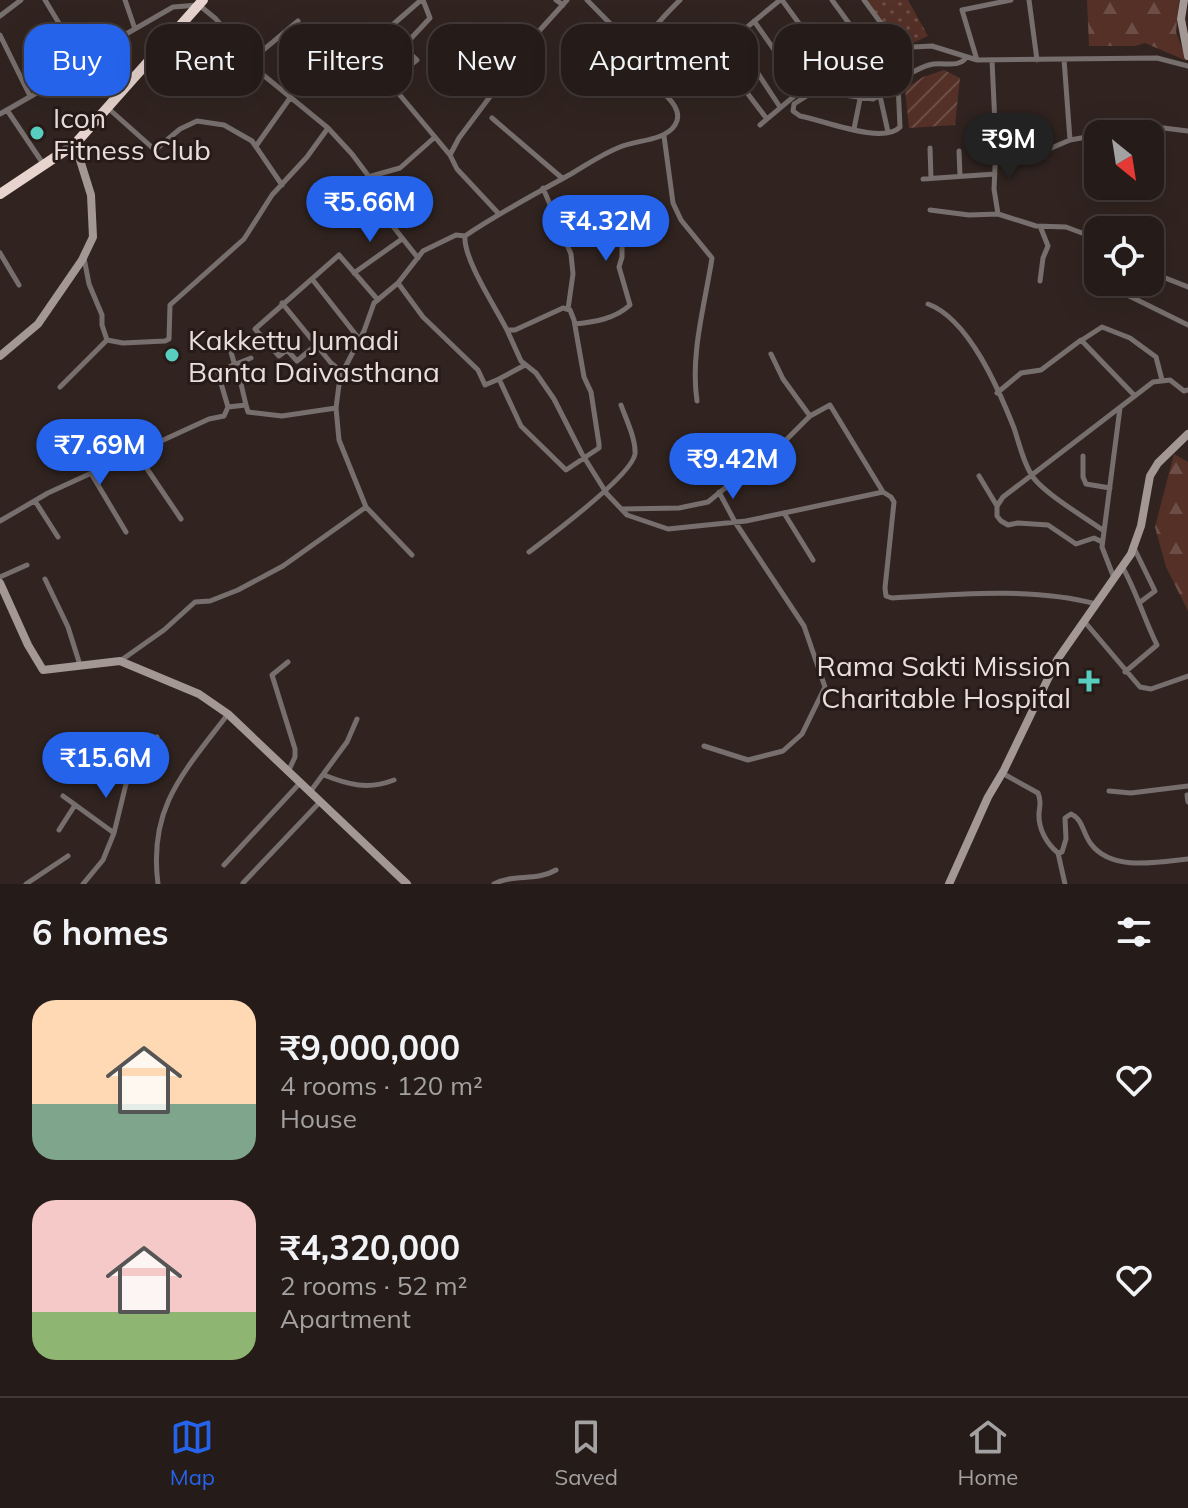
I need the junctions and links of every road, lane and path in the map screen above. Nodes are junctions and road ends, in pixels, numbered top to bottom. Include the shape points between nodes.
1 (21, 0) edge
2 (45, 0) edge
3 (125, 0) edge
4 (422, 0) edge
5 (556, 0) edge
6 (587, 0) edge
7 (680, 0) edge
8 (781, 0) edge
9 (832, 0) edge
10 (864, 0) edge
11 (1011, 0) edge
12 (1029, 0) edge
13 (1184, 0) edge
14 (201, 2) edge
15 (565, 2) edge
16 (173, 4) edge
17 (0, 16) edge
18 (298, 21) dead end
19 (754, 21) junction
20 (59, 24) edge
21 (220, 24) edge
22 (394, 24) edge
23 (611, 24) edge
24 (659, 24) edge
25 (750, 24) edge
26 (799, 24) edge
27 (849, 24) edge
28 (882, 24) edge
29 (135, 29) junction
30 (130, 32) edge
31 (0, 35) edge
32 (912, 47) edge
33 (263, 50) edge
34 (774, 50) edge
35 (957, 55) junction
36 (1188, 56) edge
37 (966, 58) junction
38 (1064, 59) junction
39 (977, 60) junction
40 (992, 60) junction
41 (1037, 60) junction
42 (948, 63) junction
43 (1188, 66) edge
44 (263, 73) edge
45 (758, 73) edge
46 (912, 75) edge
47 (24, 84) edge
48 (30, 96) edge
49 (666, 96) edge
50 (750, 96) edge
51 (792, 96) edge
52 (806, 96) edge
53 (852, 96) edge
54 (880, 96) joint
55 (899, 96) edge
56 (290, 98) junction
57 (860, 99) junction
58 (780, 107) junction
59 (108, 108) junction
60 (7, 110) junction
61 (0, 114) edge
62 (492, 118) dead end
63 (767, 119) junction
64 (760, 125) dead end
65 (328, 128) junction
66 (1164, 128) edge
67 (854, 130) junction
68 (1188, 131) edge
69 (888, 132) junction
70 (664, 136) junction
71 (435, 137) junction
72 (1084, 138) edge
73 (1070, 140) junction
74 (75, 144) junction
75 (256, 146) junction
76 (930, 148) dead end
77 (1049, 149) dead end
78 (959, 151) dead end
79 (450, 155) junction
80 (44, 165) junction
81 (995, 174) junction
82 (960, 176) junction
83 (368, 177) junction
84 (562, 178) junction
85 (931, 178) junction
86 (923, 179) dead end
87 (282, 185) junction
88 (543, 188) junction
89 (0, 194) edge
90 (930, 210) dead end
91 (499, 214) junction
92 (998, 214) junction
93 (556, 216) junction
94 (1040, 226) junction
95 (1084, 234) edge
96 (465, 236) junction
97 (402, 239) junction
98 (0, 253) edge
99 (84, 256) junction
100 (418, 258) junction
101 (354, 273) junction
102 (1164, 278) edge
103 (312, 279) junction
104 (1040, 281) dead end
105 (398, 283) junction
106 (19, 285) dead end
107 (1188, 287) edge
108 (1129, 296) edge
109 (378, 300) junction
110 (282, 303) junction
111 (928, 304) dead end
112 (568, 309) junction
113 (575, 324) junction
114 (1188, 325) edge
115 (507, 330) junction
116 (107, 340) junction
117 (360, 340) junction
118 (1081, 340) junction
119 (229, 345) dead end
120 (316, 345) junction
121 (771, 354) dead end
122 (0, 356) edge
123 (251, 358) dead end
124 (235, 365) junction
125 (525, 365) junction
126 (342, 372) junction
127 (499, 379) junction
128 (1162, 380) junction
129 (60, 387) dead end
130 (1188, 390) edge
131 (997, 393) junction
132 (1135, 396) junction
133 (697, 401) dead end
134 (246, 405) junction
135 (621, 405) dead end
136 (228, 407) junction
137 (336, 408) junction
138 (1120, 408) junction
139 (810, 416) junction
140 (1188, 434) edge
141 (137, 454) junction
142 (1083, 456) dead end
143 (585, 459) junction
144 (92, 475) junction
145 (979, 476) dead end
146 (1031, 476) junction
147 (1110, 488) junction
148 (604, 489) junction
149 (719, 492) junction
150 (883, 492) junction
151 (35, 501) junction
152 (997, 506) junction
153 (366, 507) junction
154 (621, 509) junction
155 (784, 513) junction
156 (181, 519) dead end
157 (0, 521) edge
158 (735, 522) junction
159 (1104, 531) junction
160 (126, 532) dead end
161 (58, 537) dead end
162 (1102, 542) junction
163 (1133, 547) junction
164 (529, 552) dead end
165 (412, 555) dead end
166 (813, 560) dead end
167 (27, 565) dead end
168 (1123, 568) junction
169 (0, 577) edge
170 (45, 579) dead end
171 (1115, 579) junction
172 (0, 583) edge
173 (1139, 603) junction
174 (1096, 604) junction
175 (1084, 621) junction
176 (120, 661) junction
177 (288, 662) dead end
178 (81, 666) junction
179 (1125, 672) junction
180 (1188, 676) edge
181 (228, 714) junction
182 (357, 719) dead end
183 (157, 737) dead end
184 (704, 746) dead end
185 (288, 773) junction
186 (1002, 773) junction
187 (324, 775) junction
188 (394, 780) dead end
189 (299, 784) junction
190 (1188, 786) edge
191 (1109, 791) dead end
192 (309, 793) junction
193 (1187, 795) edge
194 (63, 796) dead end
195 (1188, 802) edge
196 (319, 803) junction
197 (75, 805) junction
198 (59, 830) dead end
199 (114, 833) junction
200 (1058, 853) junction
201 (68, 856) dead end
202 (1188, 859) edge
203 (224, 865) dead end
204 (556, 870) dead end
205 (243, 883) edge
206 (26, 884) edge
207 (83, 884) edge
208 (158, 884) edge
209 (407, 884) edge
210 (494, 884) edge
211 (949, 884) edge
212 (1065, 884) edge

1 - 17 street
2 - 20 street
3 - 29 street
4 - 22 street
4 - 71 street via 430,18 403,47 417,60 389,82
5 - 15 street
6 - 23 street
7 - 24 street
8 - 19 street
8 - 26 street
9 - 27 street
10 - 28 street
11 - 39 street via 962,10
12 - 41 street
13 - 36 street via 1181,19
14 - 16 street
14 - 21 street
14 - 59 highway
15 - 79 street
16 - 29 street
18 - 33 street
19 - 25 street
19 - 34 street
29 - 30 street
31 - 47 street
32 - 35 street via 925,45
35 - 37 street
35 - 42 street
37 - 39 street
37 - 42 street
38 - 41 street
38 - 43 street via 1157,58
38 - 73 street
39 - 40 street
40 - 41 street
40 - 81 street
42 - 46 street
44 - 56 street
45 - 58 street
48 - 60 street
49 - 70 street via 678,119
50 - 63 street
51 - 58 street
52 - 67 street via 794,104 796,114
53 - 57 street
54 - 57 street
54 - 69 street
55 - 69 street via 900,127
56 - 65 street
56 - 75 street
57 - 67 street
58 - 63 street
59 - 74 highway
59 - 75 street via 155,150 197,121 224,125
60 - 61 street
60 - 80 street
62 - 84 street
63 - 64 street
65 - 83 street
65 - 87 street
66 - 68 street
67 - 69 street
70 - 84 street via 625,145
70 - 133 street via 673,203 712,258 696,360
71 - 79 street
71 - 83 street via 400,168
72 - 73 street
73 - 77 street
74 - 80 highway
74 - 99 street via 91,195 94,229
75 - 87 street
76 - 85 street
78 - 82 street
79 - 91 street
80 - 89 highway
81 - 82 street
81 - 92 street
82 - 85 street
83 - 97 street
84 - 88 street
85 - 86 street
87 - 116 street via 244,239 170,305 169,339
88 - 91 street
88 - 93 street
90 - 92 street
91 - 96 street
92 - 94 street
93 - 112 street via 571,254
93 - 113 street via 618,222 622,227 619,267 630,305 596,322
94 - 95 street
94 - 104 street via 1048,246
96 - 100 street via 430,247
96 - 115 street via 469,257
97 - 100 street
97 - 101 street
98 - 106 street
99 - 116 street
99 - 122 street via 38,324
100 - 105 street
101 - 103 street via 339,255
101 - 109 street
102 - 107 street
103 - 110 street
103 - 117 street
105 - 109 street
105 - 127 street via 413,306 478,370 485,385
108 - 114 street
109 - 117 street
110 - 120 street
110 - 120 street via 255,329 279,356 287,350 297,361
111 - 131 street via 942,311 973,345
112 - 113 street
112 - 115 street
113 - 143 street via 599,444
115 - 125 street
116 - 129 street
117 - 126 street
118 - 128 street via 1102,327 1123,334 1156,357
118 - 131 street via 1041,370 1021,373
118 - 132 street
119 - 124 street
120 - 126 street
121 - 139 street
123 - 124 street
124 - 134 street
124 - 136 street via 218,373
125 - 127 street
125 - 143 street via 548,390
126 - 137 street
127 - 143 street via 521,426 556,461 566,470
128 - 130 street
128 - 132 street
131 - 146 street
132 - 138 street
134 - 136 street
134 - 137 street via 248,412 282,416
135 - 148 street via 635,450 633,463
136 - 141 street via 224,416
137 - 153 street via 339,440
138 - 146 street
138 - 147 street
139 - 149 street via 755,471
139 - 150 street via 830,405
140 - 163 street via 1150,476
141 - 144 street
141 - 156 street
142 - 147 street via 1086,484
143 - 148 street
144 - 151 street
144 - 160 street
145 - 152 street
146 - 152 street
146 - 159 street
147 - 159 street
148 - 154 street
148 - 164 street
149 - 154 street via 708,502 679,508
149 - 158 street
150 - 155 street
150 - 174 street via 894,502 886,596 972,593
151 - 157 street
151 - 161 street
152 - 162 street via 997,516 1008,525 1048,525 1076,544 1094,538
153 - 165 street
153 - 176 street via 260,578 224,596 195,602
154 - 158 street via 668,529
155 - 158 street
155 - 166 street
158 - 184 street via 804,626 825,687 802,734 783,751 748,760
159 - 162 street
162 - 171 street
163 - 168 street
163 - 173 street via 1155,591
167 - 169 street
168 - 171 street
168 - 173 street
170 - 178 street
171 - 174 street
172 - 178 street via 38,665 50,671
173 - 179 street via 1157,645
174 - 175 street
175 - 179 street
175 - 186 street via 1057,660
176 - 178 street
176 - 181 street via 199,694
177 - 185 street via 272,675 295,749
179 - 180 street via 1140,687 1151,689
181 - 185 street
181 - 208 street via 165,803 155,848
182 - 187 street
183 - 199 street via 126,784
185 - 189 street
186 - 200 street via 1038,793 1041,829
186 - 211 street
187 - 188 street via 364,787
187 - 192 street
189 - 192 street
189 - 203 street
190 - 191 street
192 - 196 street
193 - 195 street
194 - 197 street
196 - 205 street
196 - 209 street
197 - 198 street
197 - 199 street
199 - 207 street via 103,860
200 - 202 street via 1065,847 1065,818 1071,814 1079,818 1091,844 1108,857 1148,863
200 - 212 street
201 - 206 street
204 - 210 street

